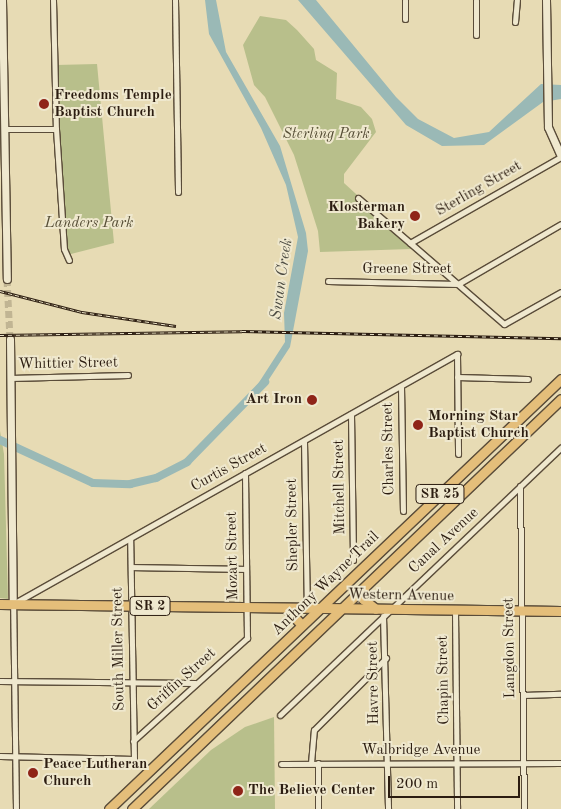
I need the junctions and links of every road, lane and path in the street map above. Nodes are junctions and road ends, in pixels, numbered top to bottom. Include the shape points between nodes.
1 (2, 0) edge
2 (53, 0) edge
3 (175, 0) edge
4 (405, 0) edge
5 (476, 0) edge
6 (517, 0) edge
7 (546, 0) edge
8 (405, 19) dead end
9 (514, 22) dead end
10 (476, 35) dead end
11 (1, 56) edge
12 (2, 119) edge
13 (4, 129) junction
14 (56, 129) junction
15 (561, 156) edge
16 (3, 182) edge
17 (178, 192) dead end
18 (358, 198) dead end
19 (561, 224) edge
20 (410, 243) junction
21 (69, 260) dead end
22 (7, 279) tunnel mouth
23 (328, 281) dead end
24 (458, 284) junction
25 (561, 292) edge
26 (10, 340) tunnel mouth
27 (128, 375) dead end
28 (457, 377) junction
29 (10, 378) junction
30 (528, 379) dead end
31 (561, 379) edge
32 (401, 386) junction
33 (561, 398) edge
34 (351, 414) junction
35 (304, 441) junction
36 (560, 448) edge
37 (458, 454) dead end
38 (245, 473) junction
39 (520, 486) junction
40 (403, 511) dead end
41 (130, 539) junction
42 (353, 560) dead end
43 (130, 567) junction
44 (246, 569) junction
45 (364, 589) junction
46 (0, 604) edge
47 (13, 604) junction
48 (131, 606) junction
49 (246, 608) junction
50 (286, 608) junction
51 (307, 609) junction
52 (319, 609) junction
53 (343, 609) junction
54 (376, 610) junction
55 (456, 611) junction
56 (522, 611) junction
57 (561, 611) edge
58 (387, 613) junction
59 (302, 625) junction
60 (247, 638) joint
61 (386, 658) junction
62 (0, 681) edge
63 (14, 681) junction
64 (132, 683) junction
65 (196, 683) junction
66 (561, 694) edge
67 (523, 695) junction
68 (280, 715) dead end
69 (133, 741) junction
70 (0, 756) edge
71 (15, 756) junction
72 (311, 763) junction
73 (318, 763) junction
74 (561, 763) edge
75 (281, 764) dead end
76 (388, 764) junction
77 (524, 764) junction
78 (457, 765) junction
79 (16, 809) edge
80 (109, 809) edge
81 (132, 809) edge
82 (318, 809) edge
83 (388, 809) edge
84 (457, 809) edge
85 (524, 809) edge

1 - 11 street
2 - 14 street
3 - 17 street
4 - 8 street
5 - 10 street
6 - 9 street
7 - 15 street via 549,134
11 - 12 street
12 - 13 street
13 - 14 street
13 - 16 street
14 - 21 street via 64,249
15 - 20 street, Sterling Street
16 - 22 street
18 - 20 street
19 - 24 street, Greene Street
20 - 24 street
23 - 24 street, Greene Street
24 - 25 street via 504,324
26 - 29 street
27 - 29 street, Whittier Street
28 - 30 street
28 - 32 street, Curtis Street via 456,354
28 - 37 street
29 - 47 street
31 - 52 main road, Anthony Wayne Trail / SR 25
32 - 34 street, Curtis Street
32 - 40 street, Charles Street
33 - 45 main road, Anthony Wayne Trail / SR 25
34 - 35 street, Curtis Street
34 - 42 street, Mitchell Street
35 - 38 street, Curtis Street
35 - 51 street, Shepler Street
36 - 39 street, Canal Avenue
38 - 41 street, Curtis Street
38 - 44 street, Mozart Street
39 - 56 street, Langdon Street
39 - 58 street, Canal Avenue
41 - 43 street, South Miller Street
41 - 47 street, Curtis Street
43 - 44 street
43 - 48 street, South Miller Street
44 - 49 street, Mozart Street
45 - 53 main road, Anthony Wayne Trail / SR 25
45 - 54 main road via 363,599
46 - 47 main road, Western Avenue / SR 2
47 - 48 main road, Western Avenue / SR 2
47 - 63 street
48 - 49 main road, Western Avenue / SR 2
48 - 64 street, South Miller Street
49 - 50 main road, Western Avenue / SR 2
49 - 60 street, Mozart Street
50 - 51 main road, Western Avenue / SR 2
50 - 59 main road
51 - 52 main road, Western Avenue / SR 2
52 - 53 main road, Western Avenue / SR 2
52 - 59 main road, Anthony Wayne Trail / SR 25
53 - 54 main road, Western Avenue / SR 2
53 - 81 main road, Anthony Wayne Trail / SR 25
54 - 58 main road, Western Avenue / SR 2
55 - 56 main road, Western Avenue / SR 2
55 - 58 main road, Western Avenue / SR 2
55 - 78 street, Chapin Street
56 - 57 main road, Western Avenue / SR 2
56 - 67 street, Langdon Street
58 - 61 street, Havre Street
58 - 68 street, Canal Avenue
59 - 80 main road, Anthony Wayne Trail / SR 25
60 - 65 street, Griffin Street
61 - 72 street via 314,730
61 - 76 street, Havre Street
62 - 63 street
63 - 64 street
63 - 71 street
64 - 65 street
64 - 69 street, South Miller Street
65 - 69 street, Griffin Street
66 - 67 street
67 - 77 street, Langdon Street
69 - 71 street, South Miller Street via 134,759
70 - 71 street
71 - 79 street
72 - 73 street, Walbridge Avenue
72 - 75 street, Walbridge Avenue
73 - 76 street, Walbridge Avenue
73 - 82 street
74 - 77 street, Walbridge Avenue
76 - 78 street, Walbridge Avenue
76 - 83 street, Havre Street
77 - 78 street, Walbridge Avenue
77 - 85 street, Langdon Street
78 - 84 street, Chapin Street

